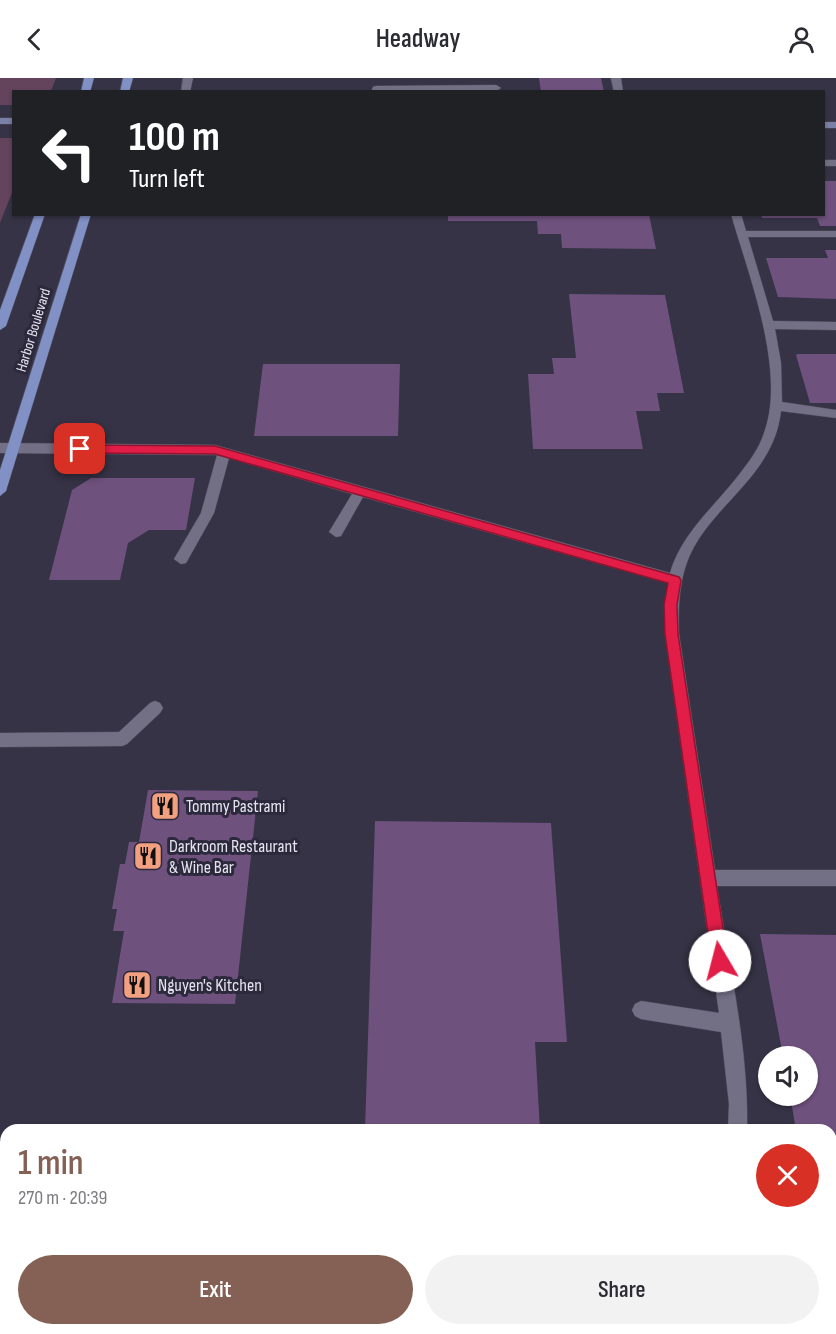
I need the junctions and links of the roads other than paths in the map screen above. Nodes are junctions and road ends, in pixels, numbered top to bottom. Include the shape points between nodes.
1 (377, 78) edge
2 (495, 86) edge
3 (376, 90) edge
4 (39, 216) edge
5 (85, 216) edge
6 (736, 216) edge
7 (741, 234) junction
8 (836, 234) edge
9 (767, 325) junction
10 (0, 326) edge
11 (836, 326) edge
12 (776, 406) junction
13 (836, 414) edge
14 (7, 448) edge
15 (224, 453) junction
16 (0, 491) edge
17 (360, 491) junction
18 (336, 532) dead end
19 (181, 559) dead end
20 (675, 580) junction
21 (155, 708) dead end
22 (0, 740) edge
23 (708, 878) junction
24 (836, 878) edge
25 (641, 1010) dead end
26 (729, 1024) junction
27 (737, 1124) edge

1 - 3 lane
2 - 3 lane
4 - 10 main road, Harbor Boulevard
5 - 14 main road, Harbor Boulevard
6 - 7 lane
7 - 8 lane
7 - 9 lane
9 - 11 lane
9 - 12 lane via 776,363
12 - 13 lane
12 - 20 lane via 765,444 745,477 688,547
14 - 15 lane
14 - 16 main road, Harbor Boulevard
15 - 17 lane
15 - 19 lane via 207,513
17 - 18 lane
17 - 20 lane
20 - 23 lane via 672,634
21 - 22 lane via 122,739
23 - 24 lane
23 - 26 lane
25 - 26 lane
26 - 27 lane

